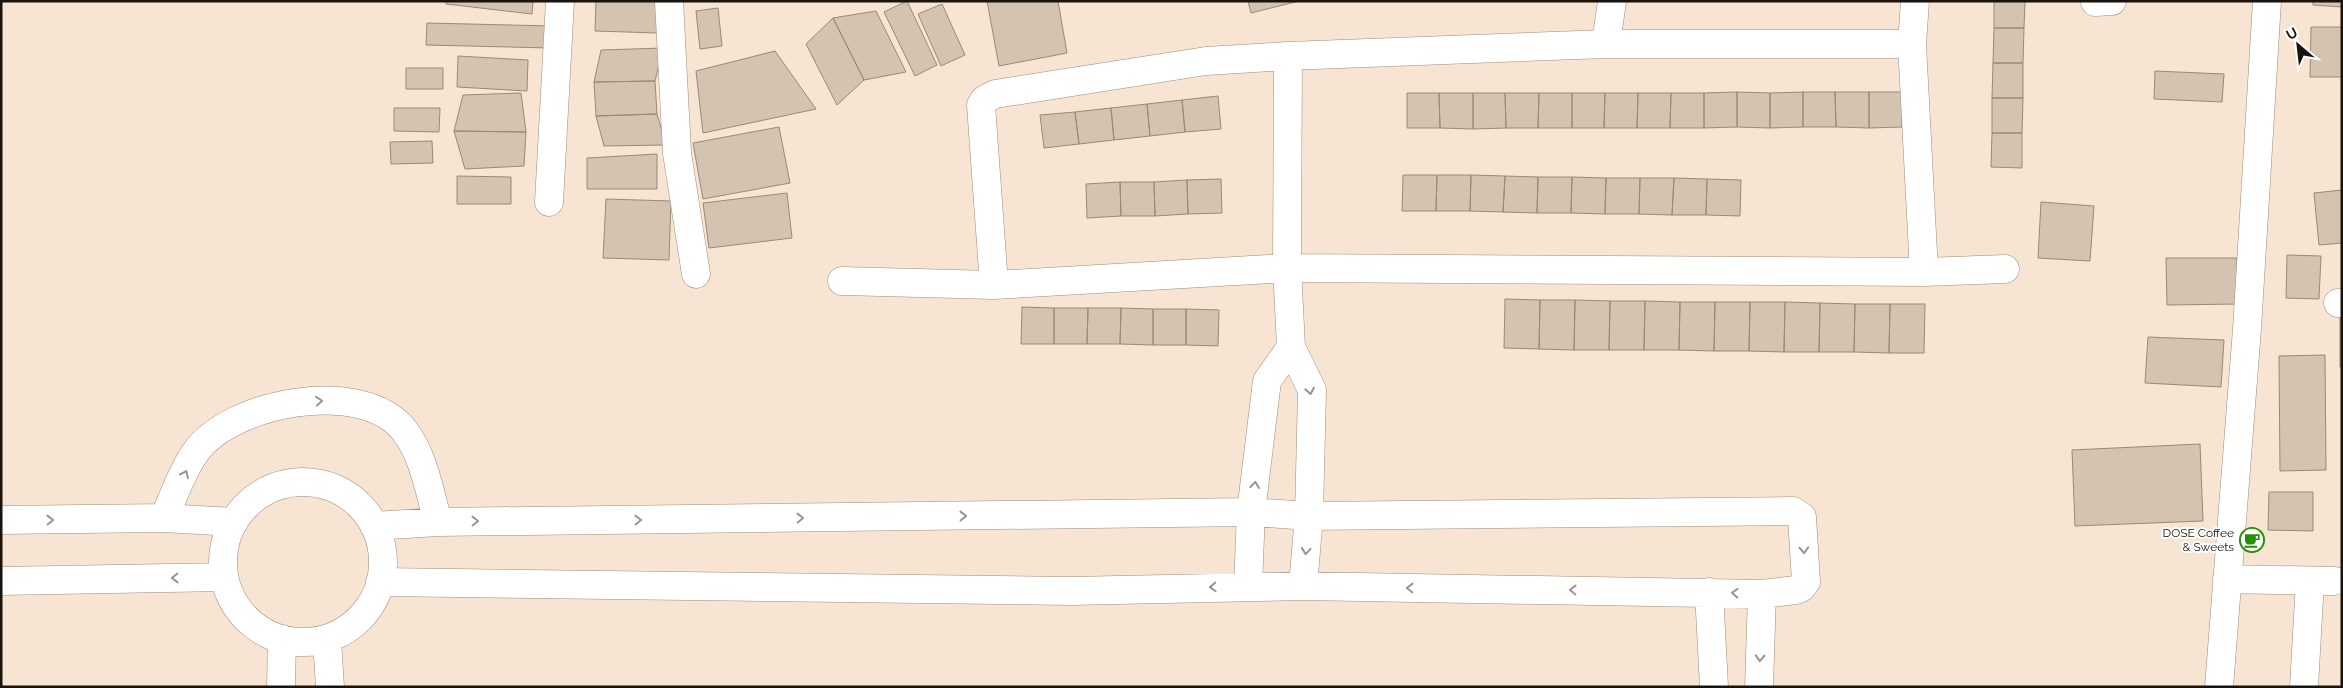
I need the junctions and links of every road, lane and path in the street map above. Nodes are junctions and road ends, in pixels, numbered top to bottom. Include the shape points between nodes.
1 (560, 1) edge
2 (669, 1) edge
3 (1612, 1) edge
4 (1915, 1) edge
5 (2112, 1) edge
6 (2267, 1) edge
7 (2095, 2) edge
8 (1606, 44) junction
9 (1912, 44) junction
10 (1288, 56) junction
11 (549, 202) dead end
12 (1287, 268) junction
13 (2005, 269) dead end
14 (1924, 272) junction
15 (696, 274) dead end
16 (842, 281) dead end
17 (994, 285) junction
18 (1291, 347) junction
19 (1251, 512) junction
20 (1309, 516) junction
21 (164, 518) junction
22 (1, 520) edge
23 (234, 522) junction
24 (438, 522) junction
25 (374, 526) junction
26 (224, 577) junction
27 (2227, 579) junction
28 (2332, 581) edge
29 (1, 582) edge
30 (380, 582) junction
31 (1248, 586) junction
32 (1303, 586) junction
33 (1709, 592) junction
34 (1762, 594) junction
35 (282, 639) junction
36 (327, 640) junction
37 (281, 687) edge
38 (330, 687) edge
39 (1714, 687) edge
40 (1759, 687) edge
41 (2219, 687) edge
42 (2304, 687) edge

1 - 11 street
2 - 15 street via 677,153
3 - 8 street
4 - 9 street
5 - 7 street
6 - 27 street via 2247,329
8 - 9 street
8 - 10 street
9 - 14 street
10 - 12 street
10 - 17 street via 1206,61 1003,93 984,100 981,129
12 - 14 street
12 - 17 street
12 - 18 street
13 - 14 street
16 - 17 street
19 -> 18 street via 1267,381
18 -> 20 street via 1312,390
19 - 20 street
24 -> 19 street
19 - 31 street
20 -> 32 street
20 -> 34 street via 1798,512 1802,517 1806,582 1796,590
22 -> 21 street
21 - 23 street
21 -> 24 street via 195,453 227,425 251,414 299,402 335,399 386,413 403,429 418,451
23 - 25 street via 254,499 283,485 299,482 314,483 344,493 367,514
23 - 26 street via 226,540
24 - 25 street
25 - 30 street via 383,554
26 -> 29 street
26 - 35 street via 234,604 243,615 260,631
27 - 28 street
27 - 41 street
28 - 42 street
31 -> 30 street via 1071,592
30 - 36 street via 368,608 358,619
31 - 32 street
33 -> 32 street
34 -> 33 street
33 - 39 street
34 -> 40 street
35 - 36 street via 299,642
35 - 37 street
36 - 38 street

